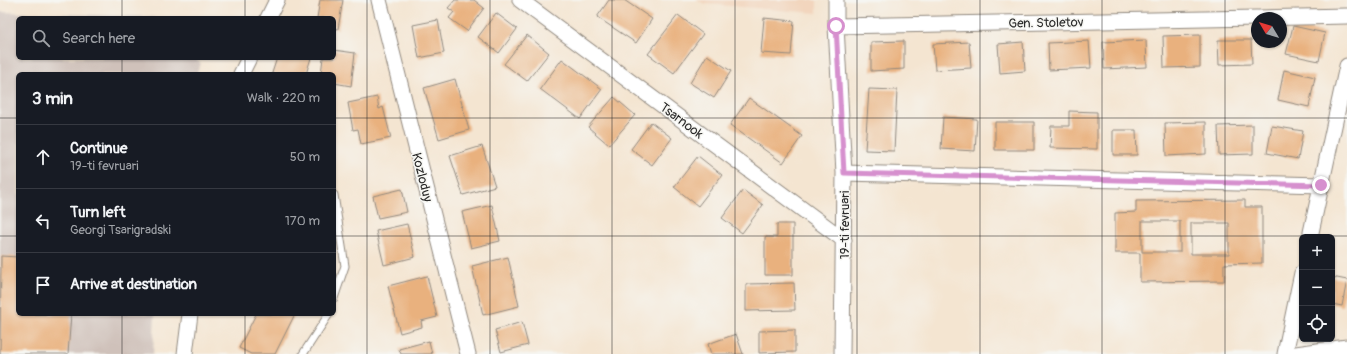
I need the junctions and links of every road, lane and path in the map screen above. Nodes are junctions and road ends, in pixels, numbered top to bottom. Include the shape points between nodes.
1 (277, 0) edge
2 (379, 0) edge
3 (836, 0) edge
4 (525, 1) edge
5 (269, 16) edge
6 (1347, 16) edge
7 (1287, 17) edge
8 (1251, 18) edge
9 (836, 26) junction
10 (248, 60) edge
11 (1347, 66) edge
12 (242, 72) edge
13 (844, 173) junction
14 (1321, 185) junction
15 (336, 208) edge
16 (1311, 234) edge
17 (844, 240) junction
18 (1299, 286) edge
19 (336, 292) edge
20 (190, 316) edge
21 (328, 316) edge
22 (1347, 347) edge
23 (185, 354) edge
24 (303, 354) edge
25 (468, 354) edge
26 (842, 354) edge
27 (1284, 354) edge
28 (1296, 354) edge

1 - 5 street
2 - 25 street, Kozloduy
3 - 9 street, 19-ti fevruari
4 - 17 street, Tsarnook
6 - 7 street, Gen. Stoletov
8 - 9 street, Gen. Stoletov
9 - 13 street, 19-ti fevruari
10 - 12 street
11 - 14 street
13 - 14 street
13 - 17 street, 19-ti fevruari
14 - 16 street
15 - 19 lane via 345,266
17 - 26 street, 19-ti fevruari
18 - 27 street
20 - 23 street
21 - 24 lane
22 - 28 street

